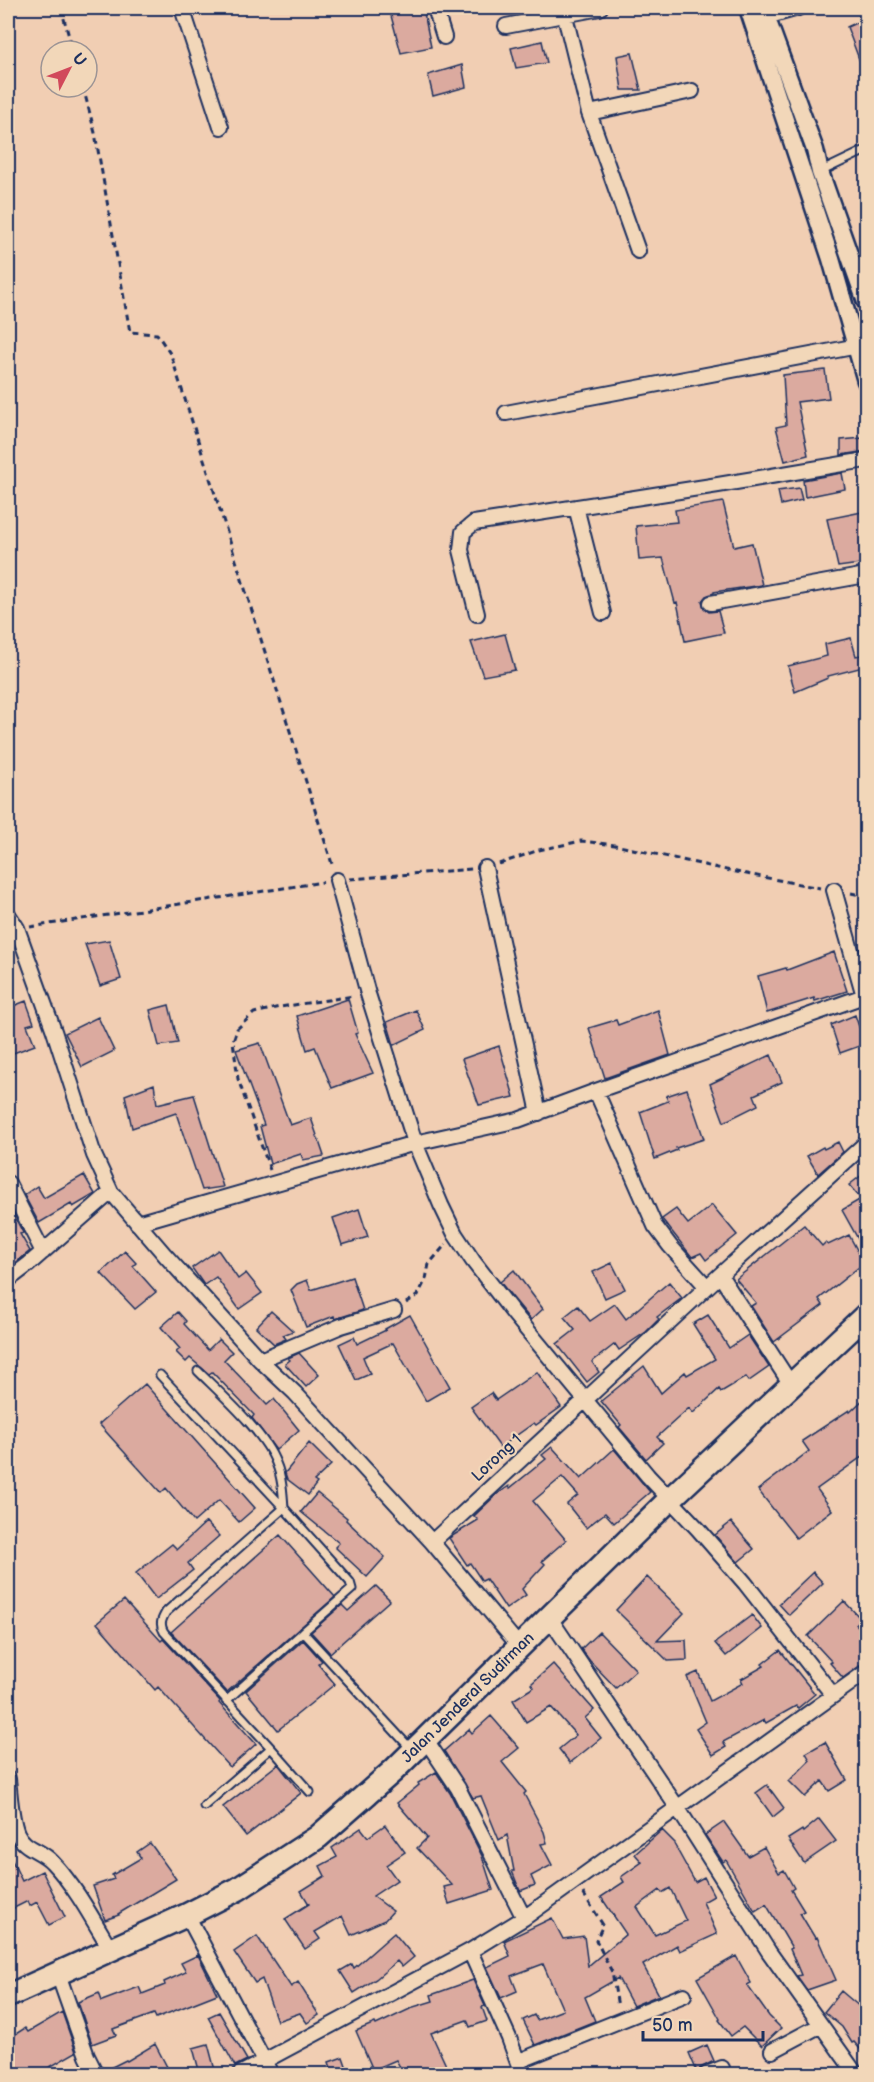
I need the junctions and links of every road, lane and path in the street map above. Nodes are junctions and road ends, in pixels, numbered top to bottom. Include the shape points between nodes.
1 (61, 8) edge
2 (182, 8) edge
3 (435, 8) edge
4 (600, 8) edge
5 (748, 8) edge
6 (798, 8) edge
7 (564, 11) edge
8 (765, 12) edge
9 (506, 26) dead end
10 (444, 37) dead end
11 (70, 39) edge
12 (692, 91) dead end
13 (86, 99) edge
14 (590, 113) junction
15 (220, 127) dead end
16 (867, 150) edge
17 (820, 172) junction
18 (638, 251) dead end
19 (867, 302) edge
20 (858, 340) junction
21 (867, 381) edge
22 (506, 413) dead end
23 (867, 460) edge
24 (576, 507) junction
25 (867, 575) edge
26 (711, 603) dead end
27 (603, 613) dead end
28 (477, 614) dead end
29 (485, 868) junction
30 (337, 880) junction
31 (834, 890) junction
32 (867, 896) edge
33 (8, 915) edge
34 (17, 928) junction
35 (368, 994) junction
36 (866, 998) edge
37 (596, 1091) junction
38 (539, 1113) junction
39 (415, 1143) junction
40 (867, 1143) edge
41 (8, 1183) edge
42 (275, 1183) junction
43 (111, 1192) junction
44 (137, 1223) junction
45 (455, 1234) junction
46 (43, 1252) junction
47 (720, 1275) junction
48 (8, 1280) edge
49 (707, 1287) junction
50 (394, 1310) joint
51 (867, 1315) edge
52 (260, 1360) junction
53 (198, 1371) dead end
54 (160, 1375) dead end
55 (792, 1386) junction
56 (585, 1399) junction
57 (670, 1499) junction
58 (284, 1508) junction
59 (432, 1542) junction
60 (549, 1617) junction
61 (303, 1632) junction
62 (519, 1646) junction
63 (867, 1672) edge
64 (833, 1695) junction
65 (226, 1701) junction
66 (419, 1746) junction
67 (271, 1748) junction
68 (8, 1779) edge
69 (310, 1792) dead end
70 (204, 1806) dead end
71 (677, 1807) junction
72 (576, 1881) junction
73 (187, 1916) junction
74 (524, 1918) junction
75 (111, 1950) junction
76 (470, 1951) junction
77 (58, 1974) junction
78 (684, 1995) dead end
79 (8, 1996) edge
80 (621, 2021) junction
81 (821, 2025) junction
82 (772, 2051) dead end
83 (264, 2061) junction
84 (520, 2068) edge
85 (722, 2068) dead end
86 (96, 2074) edge
87 (240, 2074) edge
88 (271, 2074) edge
89 (707, 2074) edge
90 (856, 2074) edge

1 - 11 path
2 - 15 street
3 - 10 street
4 - 7 street
5 - 20 street
6 - 8 street
7 - 9 street
7 - 14 street
8 - 17 street
12 - 14 street
13 - 30 path via 130,332 157,334 171,355
14 - 18 street
16 - 17 lane
17 - 19 street
20 - 21 street
20 - 22 street
23 - 24 street
24 - 27 street
24 - 28 street via 474,522 462,532 461,550
25 - 26 street
29 - 30 path
29 - 31 path via 581,841
29 - 38 street
30 - 34 path
30 - 35 street
31 - 32 path
31 - 36 street
33 - 34 street
34 - 43 street via 94,1155
35 - 39 street
35 - 42 path via 254,1013 237,1029 233,1041 238,1079
36 - 37 street
37 - 38 street
37 - 49 street via 655,1226
38 - 39 street
39 - 42 street
39 - 45 street
40 - 47 street, Lorong 1
41 - 46 street
42 - 44 street
43 - 44 street
43 - 46 street
44 - 52 street
45 - 50 path via 429,1264 418,1295
45 - 56 street via 514,1314
46 - 48 street
47 - 49 street, Lorong 1
47 - 55 street
49 - 56 street, Lorong 1
50 - 52 street via 341,1326
51 - 55 highway, Jalan Jenderal Sudirman
52 - 59 street
53 - 58 lane via 243,1416 276,1461
54 - 58 lane
55 - 57 highway, Jalan Jenderal Sudirman
56 - 57 street
56 - 59 street, Lorong 1
57 - 60 highway, Jalan Jenderal Sudirman
57 - 64 street via 745,1583
58 - 61 lane via 352,1589
58 - 65 lane via 161,1620 164,1632
59 - 62 street
60 - 62 highway, Jalan Jenderal Sudirman
60 - 71 street
61 - 65 lane
61 - 66 lane
62 - 66 highway, Jalan Jenderal Sudirman
63 - 64 street
64 - 71 street
65 - 67 lane
66 - 73 highway, Jalan Jenderal Sudirman via 318,1837 238,1889
66 - 74 street via 458,1788
67 - 69 lane
67 - 70 lane
68 - 75 street via 21,1841 61,1872
71 - 72 street
71 - 81 street via 769,1952
72 - 74 street
72 - 80 path via 603,1925 596,1940 612,1972
73 - 75 highway, Jalan Jenderal Sudirman
73 - 83 street
74 - 76 street
75 - 77 highway, Jalan Jenderal Sudirman
76 - 83 street
76 - 84 street
77 - 79 highway, Jalan Jenderal Sudirman
77 - 86 street
78 - 80 street
80 - 84 street
81 - 82 street
81 - 90 street
83 - 87 street
83 - 88 street
85 - 89 street

